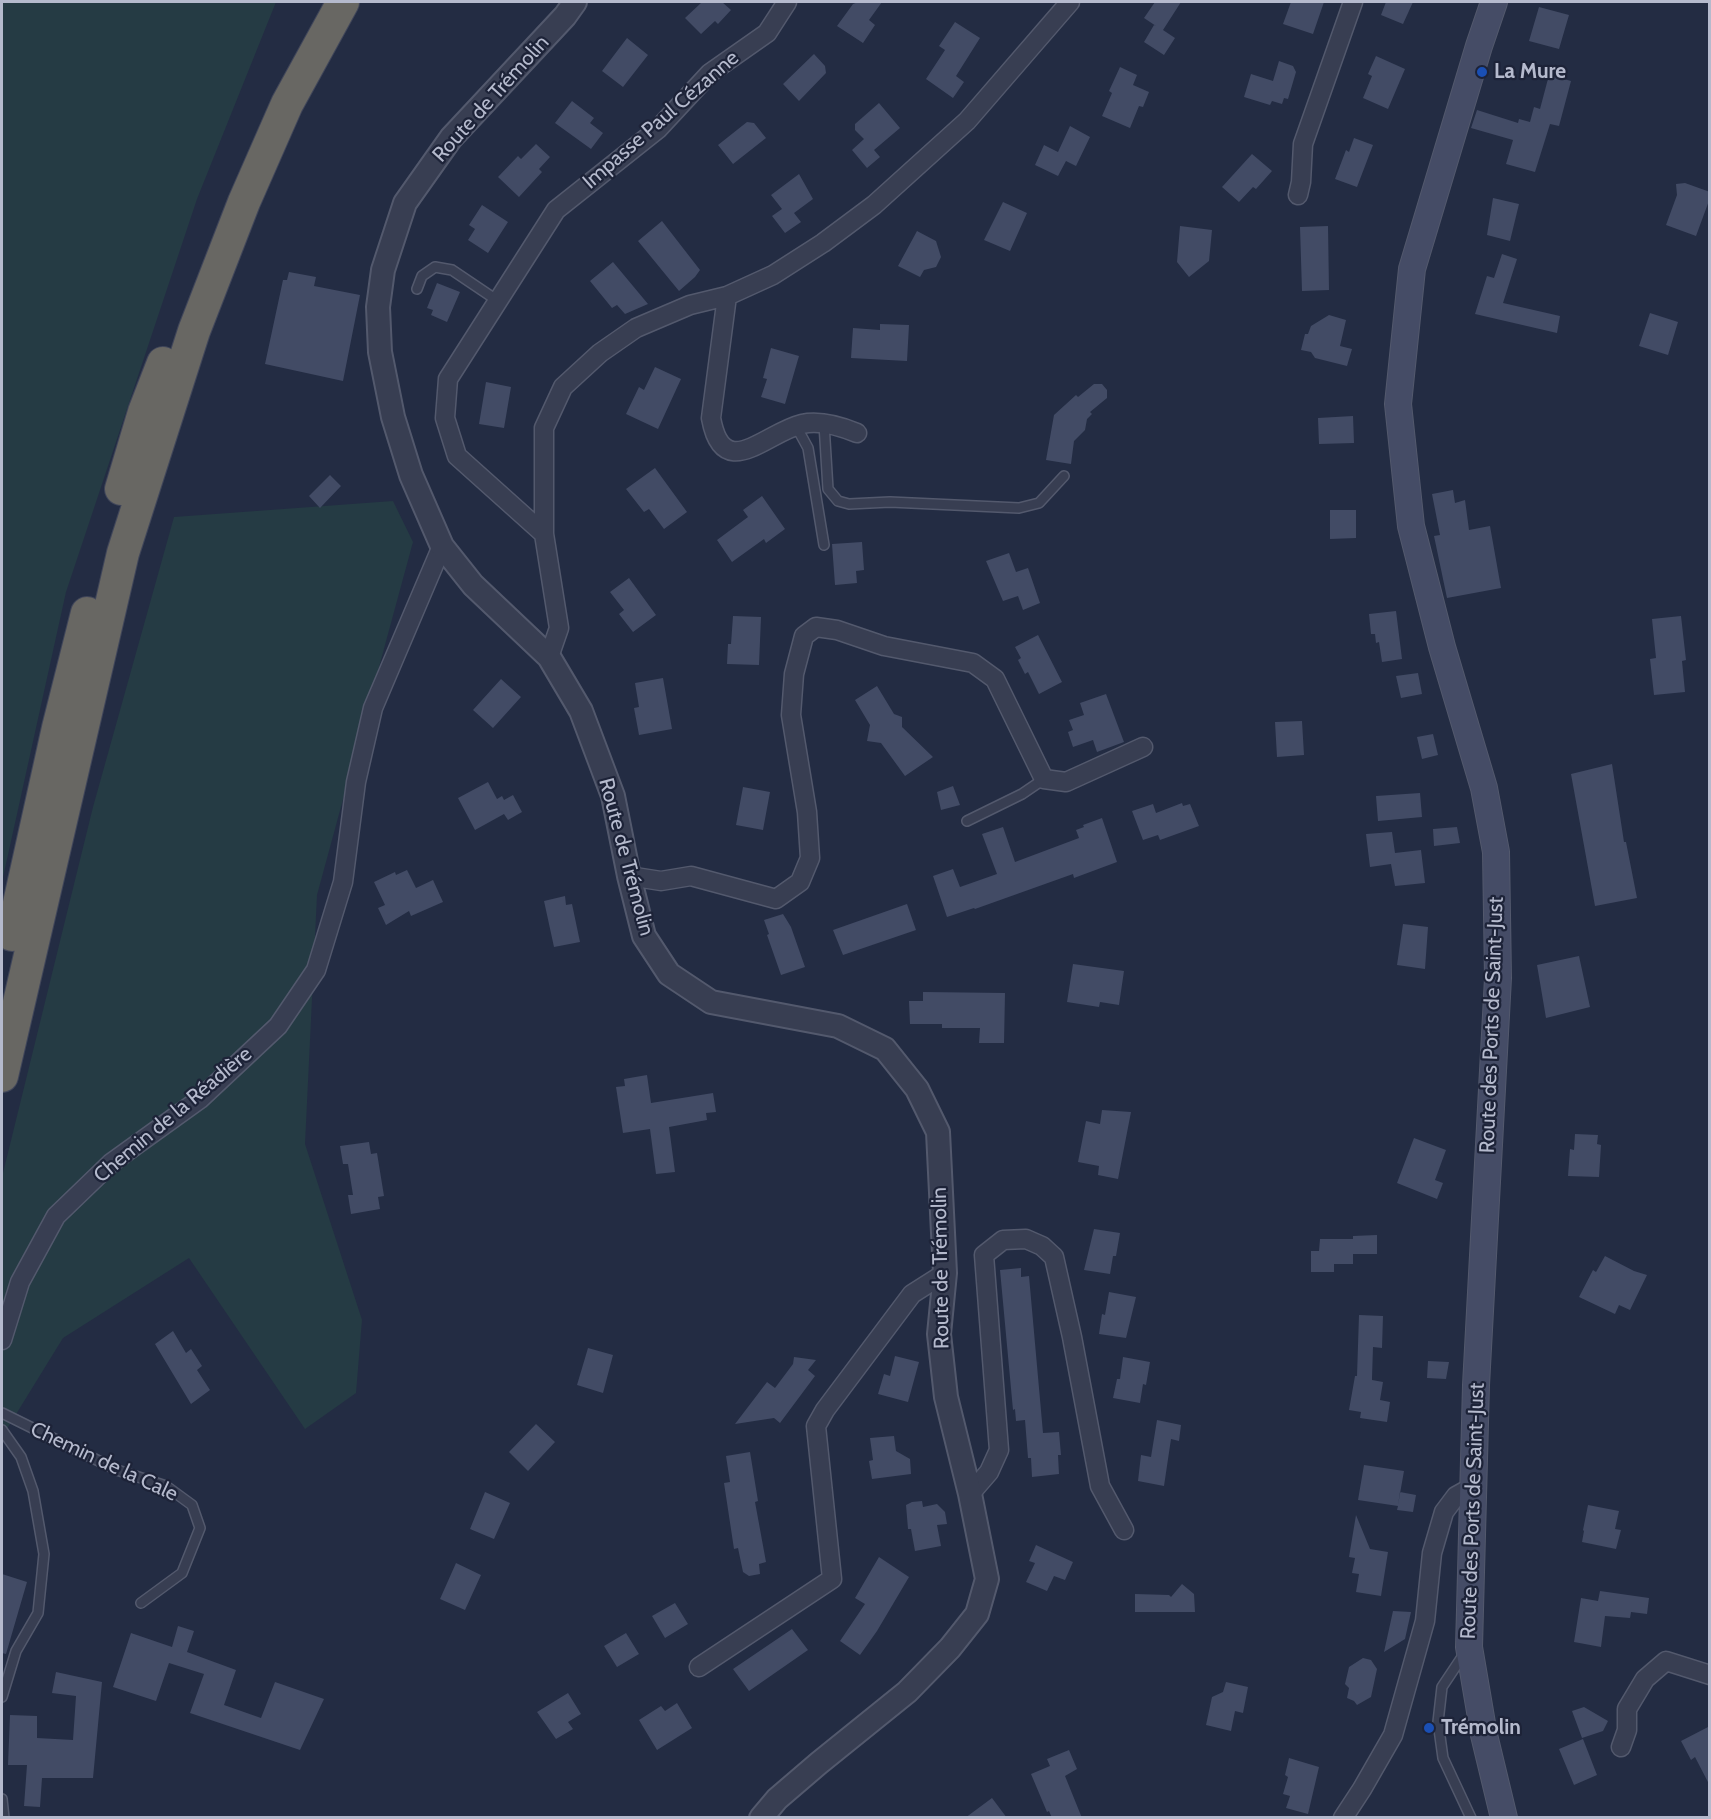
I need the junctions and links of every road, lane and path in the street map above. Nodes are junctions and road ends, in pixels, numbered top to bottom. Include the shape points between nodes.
1 (318, 2) edge
2 (343, 2) edge
3 (575, 2) edge
4 (787, 2) edge
5 (1070, 2) edge
6 (1353, 2) edge
7 (1494, 2) edge
8 (1298, 195) dead end
9 (417, 289) dead end
10 (727, 296) junction
11 (498, 302) junction
12 (824, 424) junction
13 (796, 426) junction
14 (857, 433) dead end
15 (1064, 476) dead end
16 (544, 534) junction
17 (824, 545) dead end
18 (442, 546) junction
19 (549, 657) junction
20 (1143, 747) dead end
21 (1044, 779) junction
22 (967, 821) dead end
23 (629, 876) junction
24 (2, 982) edge
25 (2, 1076) edge
26 (945, 1273) junction
27 (2, 1340) edge
28 (2, 1413) edge
29 (2, 1430) edge
30 (1474, 1486) junction
31 (970, 1494) junction
32 (1124, 1530) dead end
33 (141, 1603) dead end
34 (1469, 1647) junction
35 (699, 1667) dead end
36 (1710, 1675) edge
37 (2, 1697) edge
38 (1621, 1747) dead end
39 (2, 1799) edge
40 (4, 1818) edge
41 (761, 1818) edge
42 (1343, 1818) edge
43 (1471, 1818) edge
44 (1504, 1818) edge

1 - 24 highway via 252,139 204,252 144,412 107,533 58,728
2 - 25 highway via 287,104 244,202 194,331 144,486 123,553
3 - 18 street, Route de Trémolin via 452,138 411,194 383,270 378,307 380,352 393,417 411,475
4 - 11 street, Impasse Paul Cézanne via 767,33 710,72 658,129 556,210
5 - 10 street via 967,121 874,205 773,275
6 - 8 street via 1303,144
7 - 30 main road, Route des Ports de Saint-Just via 1412,270 1398,404 1411,526 1484,788 1496,852 1498,978
9 - 11 lane via 422,276 435,267 452,270
10 - 13 street via 711,417 720,445 732,452 747,450
10 - 16 street via 690,305 636,328 600,353 563,387 544,428
11 - 16 street, Impasse Paul Cézanne via 448,379 445,418 457,456
12 - 13 street
12 - 14 street
12 - 15 lane via 828,489 838,501 849,504 1019,508 1039,503
13 - 17 lane via 808,448
16 - 19 street via 559,628
18 - 19 street, Route de Trémolin via 474,585
18 - 27 street, Chemin de la Réadière via 373,708 357,782 343,882 316,970 278,1026 200,1099 111,1163 56,1216 20,1282
19 - 23 street, Route de Trémolin via 581,711 613,796
20 - 21 street via 1066,782
21 - 22 lane
21 - 23 street via 995,679 973,663 884,646 816,627 804,636 794,674 791,715 807,812 810,858 800,882 776,899 691,876 661,881
23 - 26 street, Route de Trémolin via 644,936 669,974 711,1002 838,1026 885,1049 917,1089 938,1132
26 - 31 street, Route de Trémolin via 939,1334 946,1397
26 - 35 street via 912,1294 816,1425 832,1579
28 - 33 lane, Chemin de la Cale via 117,1470 166,1486 192,1505 200,1528 182,1573
29 - 37 lane via 21,1457 33,1491 44,1554 38,1613 16,1651
30 - 34 main road, Route des Ports de Saint-Just
30 - 42 street via 1456,1496 1444,1512 1432,1553 1425,1621 1393,1735
31 - 32 street via 989,1472 999,1450 984,1255 1003,1240 1026,1239 1054,1257 1100,1486
31 - 41 street, Route de Trémolin via 987,1579 977,1614 907,1692 777,1799
34 - 43 lane via 1442,1687 1438,1722 1443,1758
34 - 44 main road, Route des Ports de Saint-Just
36 - 38 street via 1666,1661 1645,1678 1627,1708 1627,1730
39 - 40 lane

